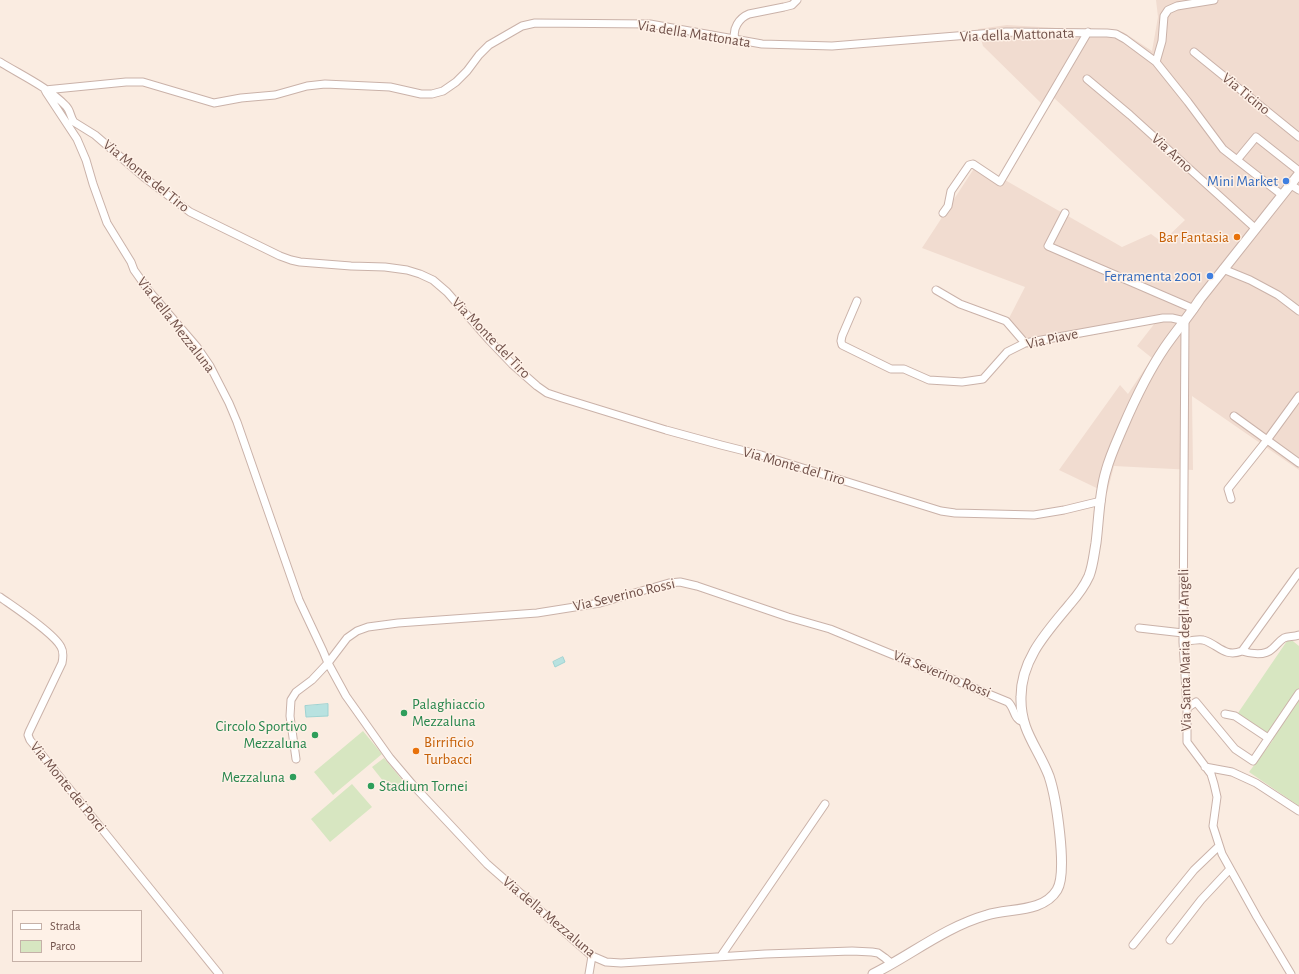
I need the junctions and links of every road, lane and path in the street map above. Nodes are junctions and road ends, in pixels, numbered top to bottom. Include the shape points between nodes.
1 (797, 0) edge
2 (1214, 0) edge
3 (1088, 32) junction
4 (735, 39) junction
5 (1194, 52) dead end
6 (0, 62) edge
7 (1156, 62) junction
8 (1087, 79) dead end
9 (46, 90) junction
10 (1299, 137) edge
11 (1237, 160) junction
12 (1299, 173) edge
13 (1291, 184) junction
14 (1299, 190) edge
15 (1282, 195) junction
16 (943, 213) dead end
17 (1065, 213) dead end
18 (1256, 229) junction
19 (1223, 270) junction
20 (936, 290) dead end
21 (857, 301) dead end
22 (1194, 309) junction
23 (1299, 311) edge
24 (1186, 321) junction
25 (1025, 343) junction
26 (1299, 396) edge
27 (1234, 416) dead end
28 (1267, 440) junction
29 (1299, 463) edge
30 (1231, 499) dead end
31 (1101, 501) junction
32 (1299, 572) edge
33 (0, 597) edge
34 (1139, 628) dead end
35 (1183, 633) junction
36 (1299, 635) edge
37 (1183, 642) junction
38 (1242, 651) junction
39 (328, 663) junction
40 (1299, 693) edge
41 (1187, 708) junction
42 (1225, 714) dead end
43 (1023, 722) junction
44 (1268, 738) junction
45 (296, 759) dead end
46 (1205, 767) junction
47 (825, 804) dead end
48 (1299, 811) edge
49 (1219, 846) junction
50 (1230, 869) junction
51 (1170, 940) dead end
52 (1133, 945) dead end
53 (592, 956) junction
54 (721, 956) junction
55 (892, 964) junction
56 (219, 974) edge
57 (589, 974) edge
58 (873, 974) edge
59 (1291, 974) edge

1 - 4 street via 790,6 744,16 736,28
2 - 7 street via 1168,10 1164,16 1162,41
3 - 4 street, Via della Mattonata via 1006,32 832,46 762,44
3 - 7 street, Via della Mattonata via 1120,36
3 - 16 street via 1000,182 973,164 969,165 951,191 948,206
4 - 9 street, Via della Mattonata via 650,24 530,23 486,48 462,77 449,87 438,93 426,94 390,87 321,84 275,95 216,103 138,82
5 - 10 street, Via Ticino
6 - 9 street, Via della Mezzaluna
7 - 11 street, Via della Mattonata via 1223,149
8 - 18 street, Via Arno
9 - 31 street, Via Monte del Tiro via 66,106 74,122 95,135 190,212 204,219 291,260 385,267 420,274 433,280 452,297 512,364 537,386 554,396 948,512 1034,515
9 - 39 street, Via della Mezzaluna via 77,139 104,218 134,270 163,309 197,347 218,379 229,403 299,600
11 - 12 street via 1256,138
11 - 15 street, Via della Mattonata
12 - 13 street
13 - 14 street
13 - 15 street
15 - 18 street
17 - 22 street via 1048,246
18 - 19 street
19 - 22 street
19 - 23 street via 1250,280 1278,295
20 - 25 street via 960,304 1006,321
21 - 25 street, Via Piave via 842,336 842,345 891,369 904,369 928,380 962,382 983,379 1007,352
22 - 24 street
24 - 25 street, Via Piave via 1163,318
24 - 31 street via 1170,339 1138,393 1109,461
24 - 35 street, Via Santa Maria degli Angeli
26 - 28 street
27 - 28 street
28 - 29 street
28 - 30 street via 1228,489
31 - 43 street via 1094,558 1088,578 1040,642 1026,669 1021,694
32 - 38 street
33 - 56 street, Via Monte dei Porci via 48,633 62,651 62,663 29,732 30,740
34 - 35 street
35 - 37 street, Via Santa Maria degli Angeli
36 - 38 street via 1281,639 1271,651 1264,653 1250,654
37 - 38 street via 1202,640 1229,654
37 - 41 street, Via Santa Maria degli Angeli
39 - 43 street, Via Severino Rossi via 347,638 368,627 398,622 537,613 595,604 669,582 680,582 830,630 940,674 1008,702 1016,718
39 - 45 street via 294,694 291,700 290,716
39 - 53 street, Via della Mezzaluna via 351,704 409,780 487,864
40 - 44 street
41 - 44 street via 1196,702 1235,749 1253,761
41 - 46 street, Via Santa Maria degli Angeli via 1187,742
42 - 44 street via 1235,716
43 - 55 street via 1046,768 1055,795 1062,864 1059,886 1051,897 1038,904 1022,910 997,912 979,917 947,931
46 - 48 street via 1232,772 1256,783
46 - 49 street, Via Santa Maria degli Angeli via 1210,774 1217,797 1213,826
47 - 54 street
49 - 50 street, Via Santa Maria degli Angeli
49 - 52 street via 1194,870
50 - 51 street via 1201,900
50 - 59 street, Via Santa Maria degli Angeli
53 - 54 street, Via della Mezzaluna via 606,962 621,963
53 - 57 street
54 - 55 street, Via della Mezzaluna via 869,952 881,955
55 - 58 street

